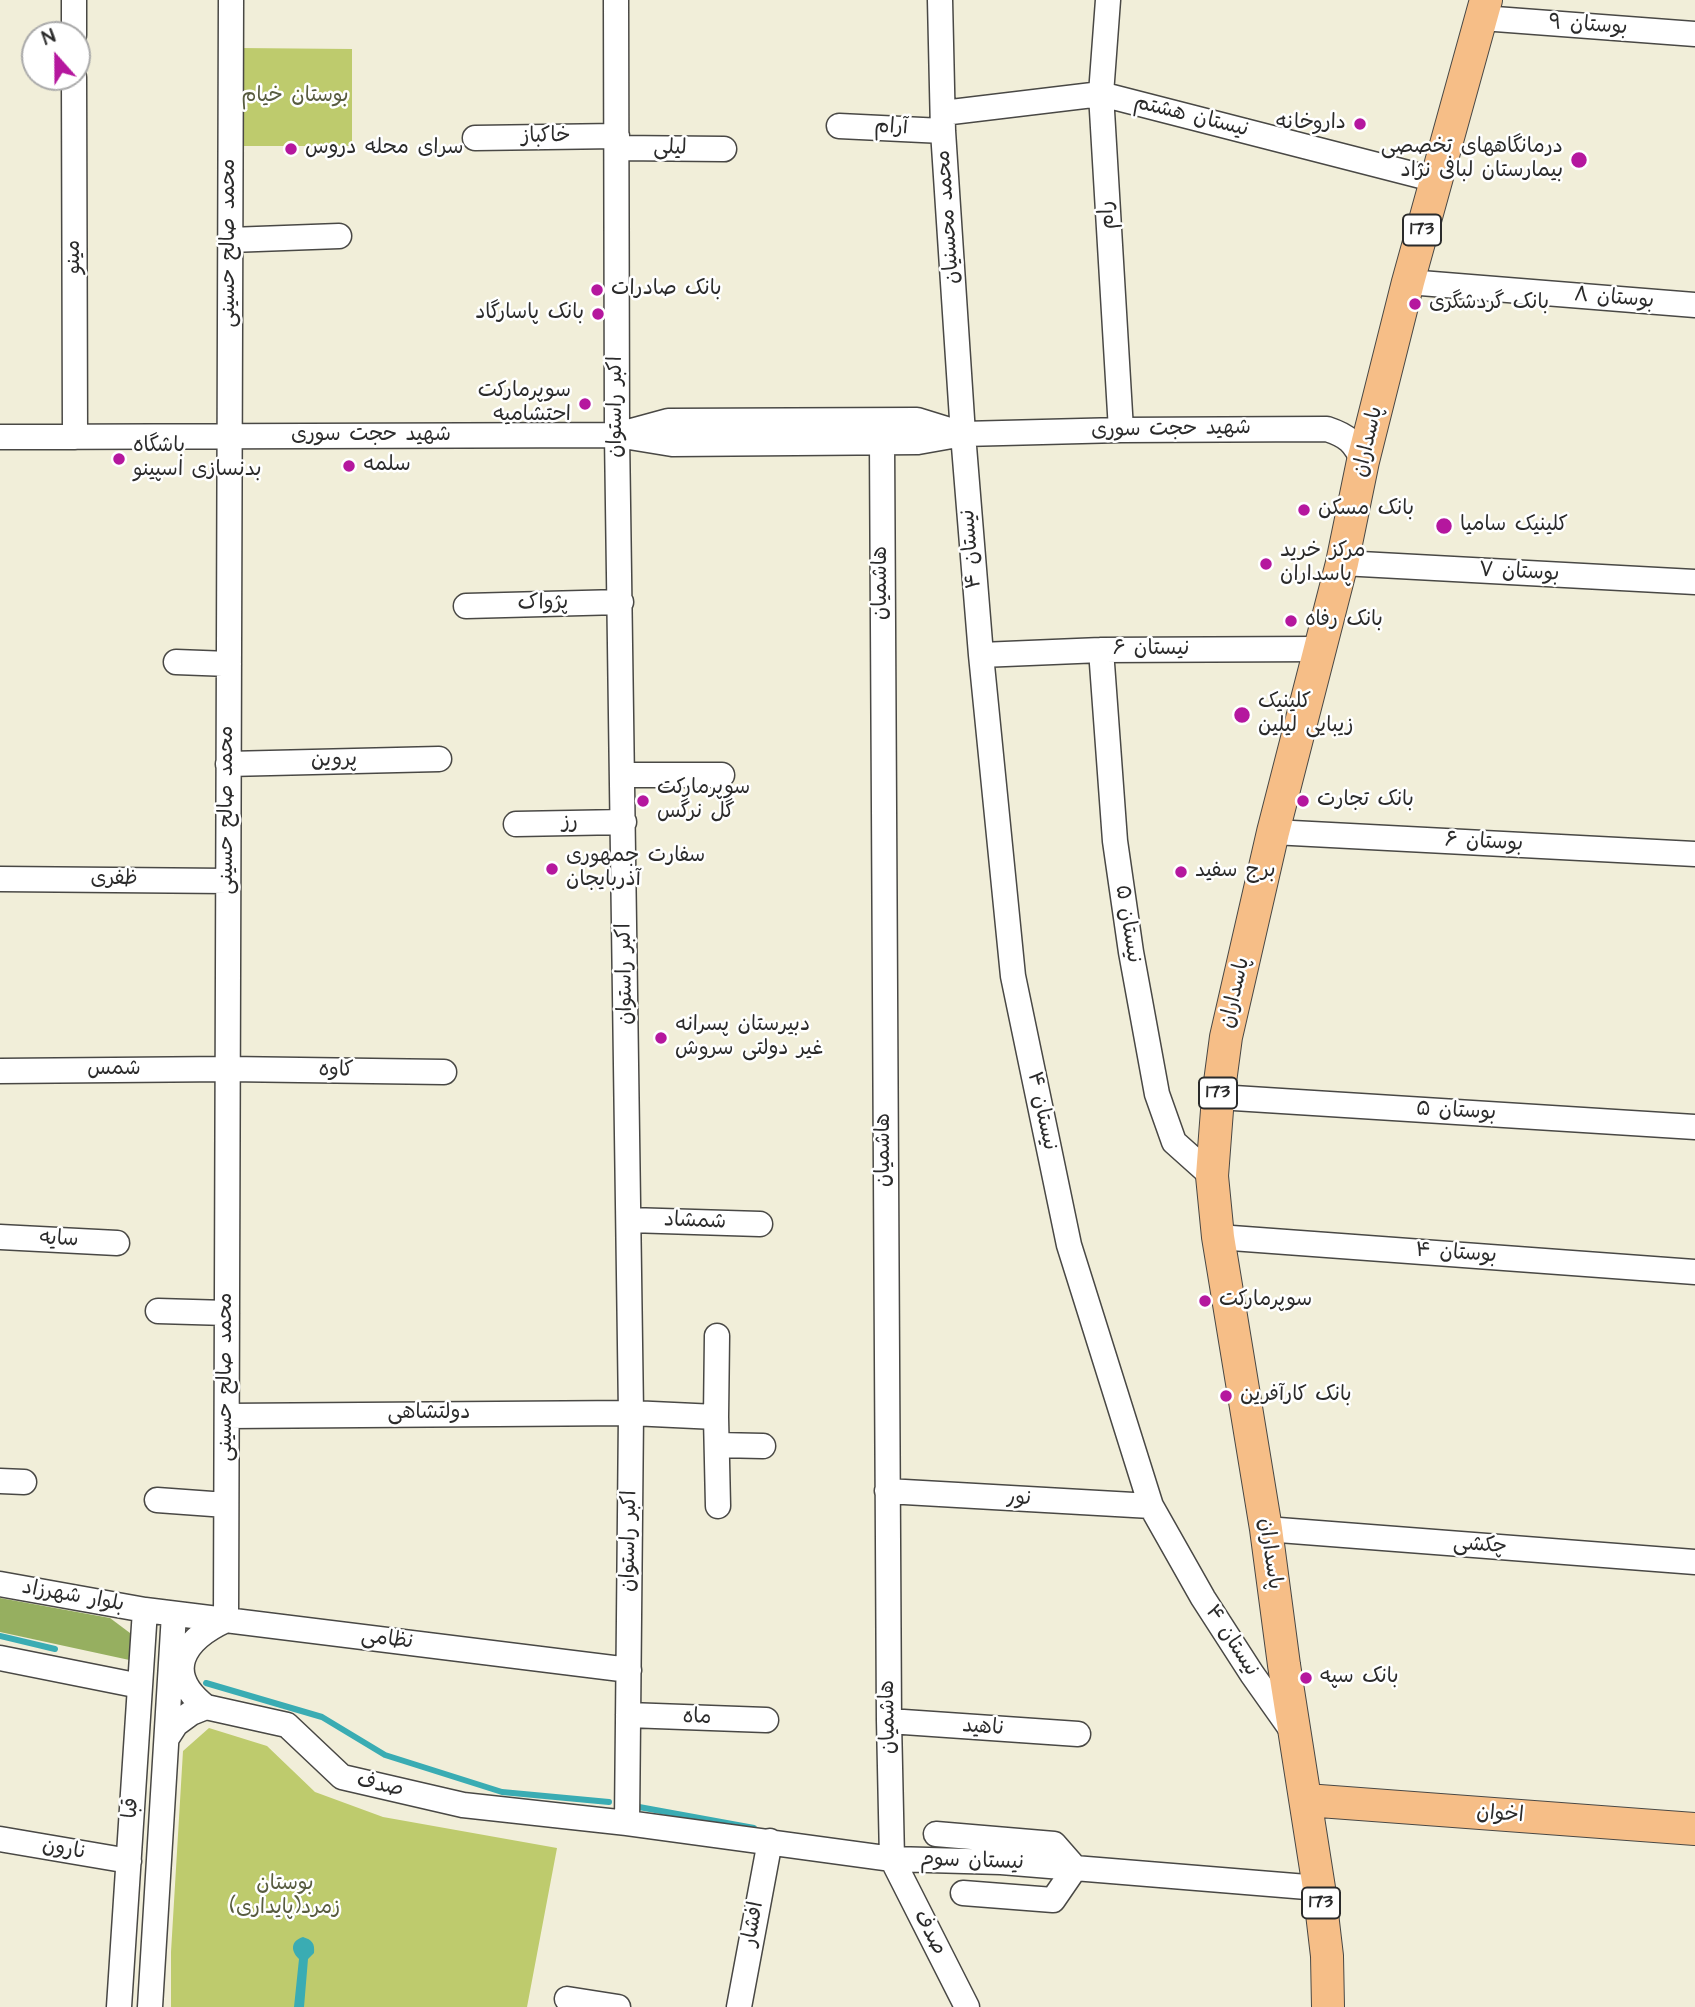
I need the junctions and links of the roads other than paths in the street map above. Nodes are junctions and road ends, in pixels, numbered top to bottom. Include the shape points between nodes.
1 (74, 0) edge
2 (231, 0) edge
3 (616, 0) edge
4 (940, 0) edge
5 (1108, 0) edge
6 (1484, 9) edge
7 (74, 21) edge
8 (1695, 34) edge
9 (74, 91) edge
10 (1101, 94) junction
11 (943, 122) junction
12 (839, 126) dead end
13 (475, 138) dead end
14 (617, 142) junction
15 (724, 149) dead end
16 (1436, 180) junction
17 (339, 236) dead end
18 (230, 240) junction
19 (1408, 282) junction
20 (1695, 305) edge
21 (1121, 430) junction
22 (963, 434) junction
23 (617, 435) junction
24 (229, 436) junction
25 (75, 437) junction
26 (0, 438) edge
27 (882, 442) junction
28 (1363, 461) junction
29 (1342, 563) junction
30 (1695, 582) edge
31 (621, 602) junction
32 (466, 606) dead end
33 (1320, 649) junction
34 (1101, 650) junction
35 (981, 655) junction
36 (176, 662) dead end
37 (229, 664) junction
38 (439, 759) dead end
39 (229, 764) junction
40 (623, 775) junction
41 (722, 775) dead end
42 (624, 822) junction
43 (516, 824) dead end
44 (1273, 832) junction
45 (1695, 854) edge
46 (0, 879) edge
47 (228, 881) junction
48 (228, 1069) junction
49 (0, 1071) edge
50 (443, 1072) dead end
51 (1218, 1097) junction
52 (1695, 1127) edge
53 (1212, 1176) junction
54 (629, 1220) junction
55 (760, 1224) dead end
56 (0, 1237) edge
57 (1218, 1237) junction
58 (117, 1243) dead end
59 (1695, 1272) edge
60 (158, 1311) dead end
61 (227, 1313) junction
62 (717, 1336) dead end
63 (631, 1413) junction
64 (227, 1416) junction
65 (716, 1417) junction
66 (717, 1445) junction
67 (763, 1446) dead end
68 (887, 1491) junction
69 (158, 1500) dead end
70 (226, 1505) junction
71 (719, 1506) dead end
72 (1151, 1506) junction
73 (1266, 1529) junction
74 (1695, 1562) edge
75 (0, 1584) edge
76 (145, 1610) junction
77 (174, 1614) junction
78 (226, 1620) junction
79 (0, 1658) edge
80 (629, 1670) junction
81 (140, 1686) junction
82 (206, 1707) junction
83 (628, 1715) junction
84 (766, 1720) dead end
85 (889, 1721) junction
86 (1078, 1734) dead end
87 (1296, 1736) junction
88 (167, 1738) junction
89 (1306, 1800) junction
90 (627, 1823) junction
91 (1695, 1829) edge
92 (936, 1834) dead end
93 (0, 1839) edge
94 (770, 1841) junction
95 (892, 1859) junction
96 (129, 1861) junction
97 (1075, 1868) junction
98 (1320, 1888) junction
99 (963, 1893) dead end
100 (567, 1999) dead end
101 (119, 2007) edge
102 (150, 2007) edge
103 (618, 2007) edge
104 (739, 2007) edge
105 (967, 2007) edge
106 (1328, 2007) edge

1 - 7 street
2 - 18 street, محمد صالح حسینی
3 - 14 street, اکبر راستوان
4 - 11 street, محمد محسنیان
5 - 10 street, رام
6 - 8 street, بوستان ۹
6 - 16 main road, پاسداران / 173
9 - 25 street, مینو
10 - 11 street, نیستان هشتم
10 - 16 street, نیستان هشتم
10 - 21 street, رام
11 - 12 street, آرام
11 - 22 street, محمد محسنیان
13 - 14 street, خاکباز
14 - 15 street, لیلی
14 - 23 street, اکبر راستوان
16 - 19 main road, پاسداران / 173
17 - 18 street
18 - 24 street, محمد صالح حسینی
19 - 20 street, بوستان ۸
19 - 28 main road, پاسداران / 173
21 - 22 street, شهید حجت سوری
21 - 28 street, شهید حجت سوری via 1327,429 1344,434
22 - 23 street, شهید حجت سوری via 903,420 668,421
22 - 27 street, شهید حجت سوری via 918,442
22 - 35 street, نیستان ۴
23 - 24 street, شهید حجت سوری
23 - 27 street, شهید حجت سوری via 671,444
23 - 31 street, اکبر راستوان
24 - 25 street, شهید حجت سوری
24 - 37 street, محمد صالح حسینی
25 - 26 street, شهید حجت سوری
27 - 68 street, هاشمیان
28 - 29 main road, پاسداران / 173
29 - 30 street, بوستان ۷
29 - 33 main road, پاسداران / 173
31 - 32 street, پژواک
31 - 40 street, اکبر راستوان
33 - 34 street, نیستان ۶
33 - 44 main road, پاسداران / 173
34 - 35 street, نیستان ۶
34 - 53 street, نیستان ۵ via 1115,841 1157,1094 1174,1142
35 - 72 street, نیستان ۴ via 1013,976 1069,1245
36 - 37 street
37 - 39 street, محمد صالح حسینی
38 - 39 street, پروین
39 - 47 street, محمد صالح حسینی
40 - 41 street
40 - 42 street, اکبر راستوان
42 - 43 street, رز
42 - 54 street, اکبر راستوان
44 - 45 street, بوستان ۶
44 - 51 main road, پاسداران / 173 via 1226,1037
46 - 47 street, ظفری
47 - 48 street, محمد صالح حسینی
48 - 49 street, شمس
48 - 50 street, کاوه
48 - 61 street, محمد صالح حسینی
51 - 52 street, بوستان ۵
51 - 53 main road, پاسداران / 173
53 - 57 main road, پاسداران / 173
54 - 55 street, شمشاد
54 - 63 street, اکبر راستوان
56 - 58 street, سایه
57 - 59 street, بوستان ۴
57 - 73 main road, پاسداران / 173
60 - 61 street
61 - 64 street, محمد صالح حسینی
62 - 65 street
63 - 64 street, دولتشاهی
63 - 65 street, دولتشاهی
63 - 80 street, اکبر راستوان
64 - 70 street, محمد صالح حسینی
65 - 66 street
66 - 67 street
66 - 71 street
68 - 72 street, نور
68 - 85 street, هاشمیان
69 - 70 street
70 - 78 street, محمد صالح حسینی
72 - 87 street, نیستان ۴ via 1210,1609
73 - 74 street, چکشی
73 - 87 main road, پاسداران / 173
75 - 76 street, بلوار شهرزاد
76 - 77 street, نظامی
76 - 81 street, قبا
77 - 78 street, نظامی
77 - 88 street, قبا
78 - 80 street, نظامی
78 - 82 street via 198,1638 183,1657 187,1689
79 - 81 street
80 - 83 street, اکبر راستوان
81 - 96 street, قبا
82 - 88 street via 176,1724
82 - 90 street, صدف via 287,1725 342,1777 463,1805
83 - 84 street, ماه
83 - 90 street, اکبر راستوان
85 - 86 street, ناهید
85 - 95 street, هاشمیان
87 - 89 main road, پاسداران / 173
88 - 102 street, قبا
89 - 91 main road, اخوان
89 - 98 main road, پاسداران / 173
90 - 94 street, نیستان سوم
92 - 97 street via 1055,1844
93 - 96 street, نارون
94 - 95 street, نیستان سوم
94 - 104 street, افشار
95 - 97 street, نیستان سوم
95 - 105 street, صدف
96 - 101 street, قبا
97 - 98 street, نیستان سوم
97 - 99 street via 1053,1900
98 - 106 main road, پاسداران / 173
100 - 103 street

